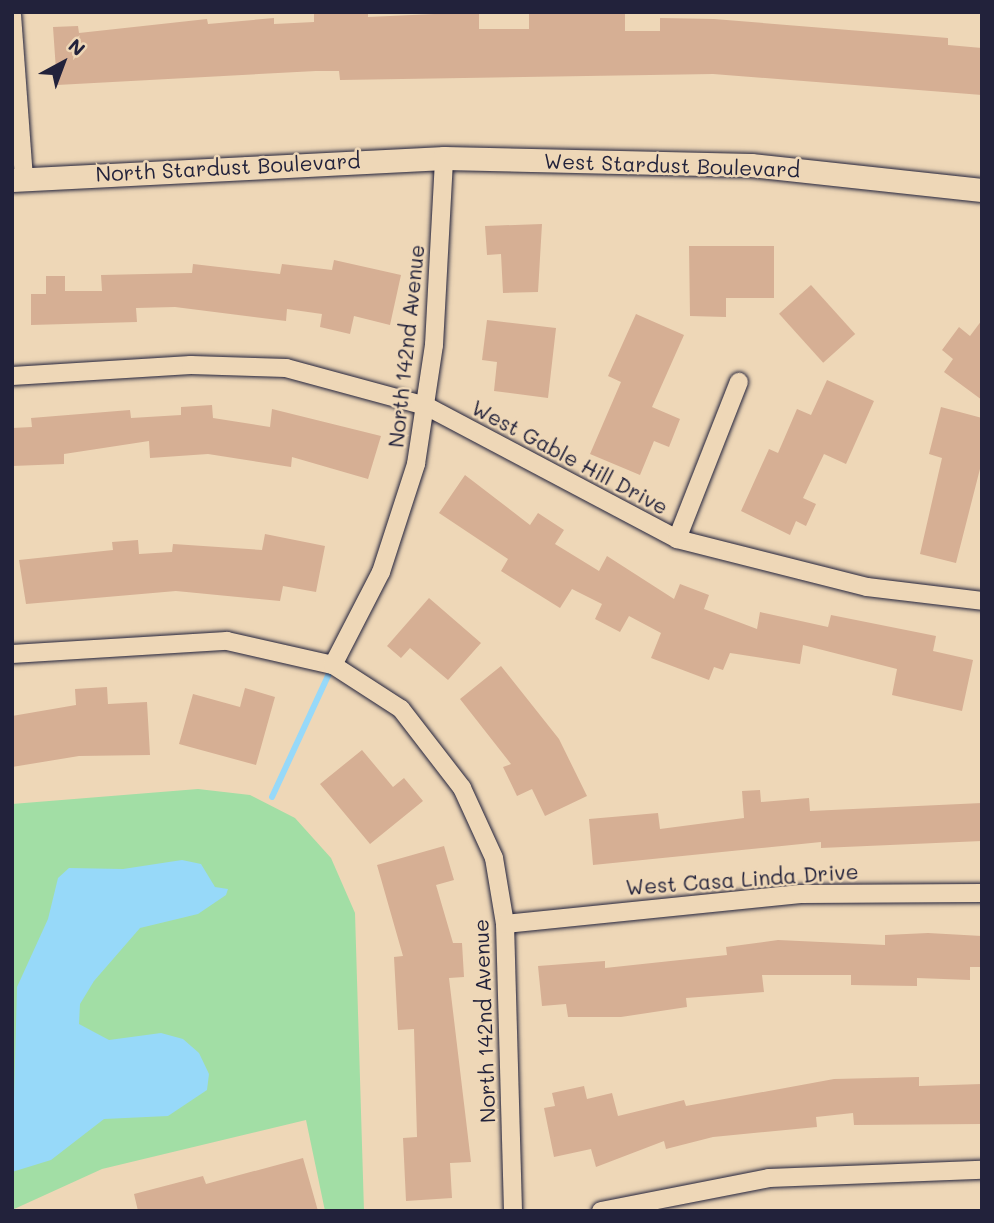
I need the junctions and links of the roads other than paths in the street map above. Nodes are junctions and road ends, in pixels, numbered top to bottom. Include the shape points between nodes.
1 (12, 15) edge
2 (444, 158) junction
3 (18, 179) edge
4 (982, 190) edge
5 (12, 376) edge
6 (739, 382) dead end
7 (426, 406) junction
8 (677, 539) junction
9 (982, 601) edge
10 (12, 654) edge
11 (333, 665) junction
12 (982, 893) edge
13 (505, 923) junction
14 (982, 1170) edge
15 (513, 1211) edge
16 (601, 1211) edge

1 - 3 street
2 - 3 street, North Stardust Boulevard
2 - 4 street, West Stardust Boulevard via 751,165
2 - 7 street, North 142nd Avenue
5 - 7 street, West Gable Hill Drive via 191,365 286,368
6 - 8 street
7 - 8 street, West Gable Hill Drive
7 - 11 street, North 142nd Avenue via 399,525
8 - 9 street, West Gable Hill Drive via 867,587
10 - 11 street via 227,641
11 - 13 street, North 142nd Avenue via 401,709 462,788 494,858
12 - 13 street, West Casa Linda Drive via 800,894
13 - 15 street, North 142nd Avenue
14 - 16 street via 769,1178

